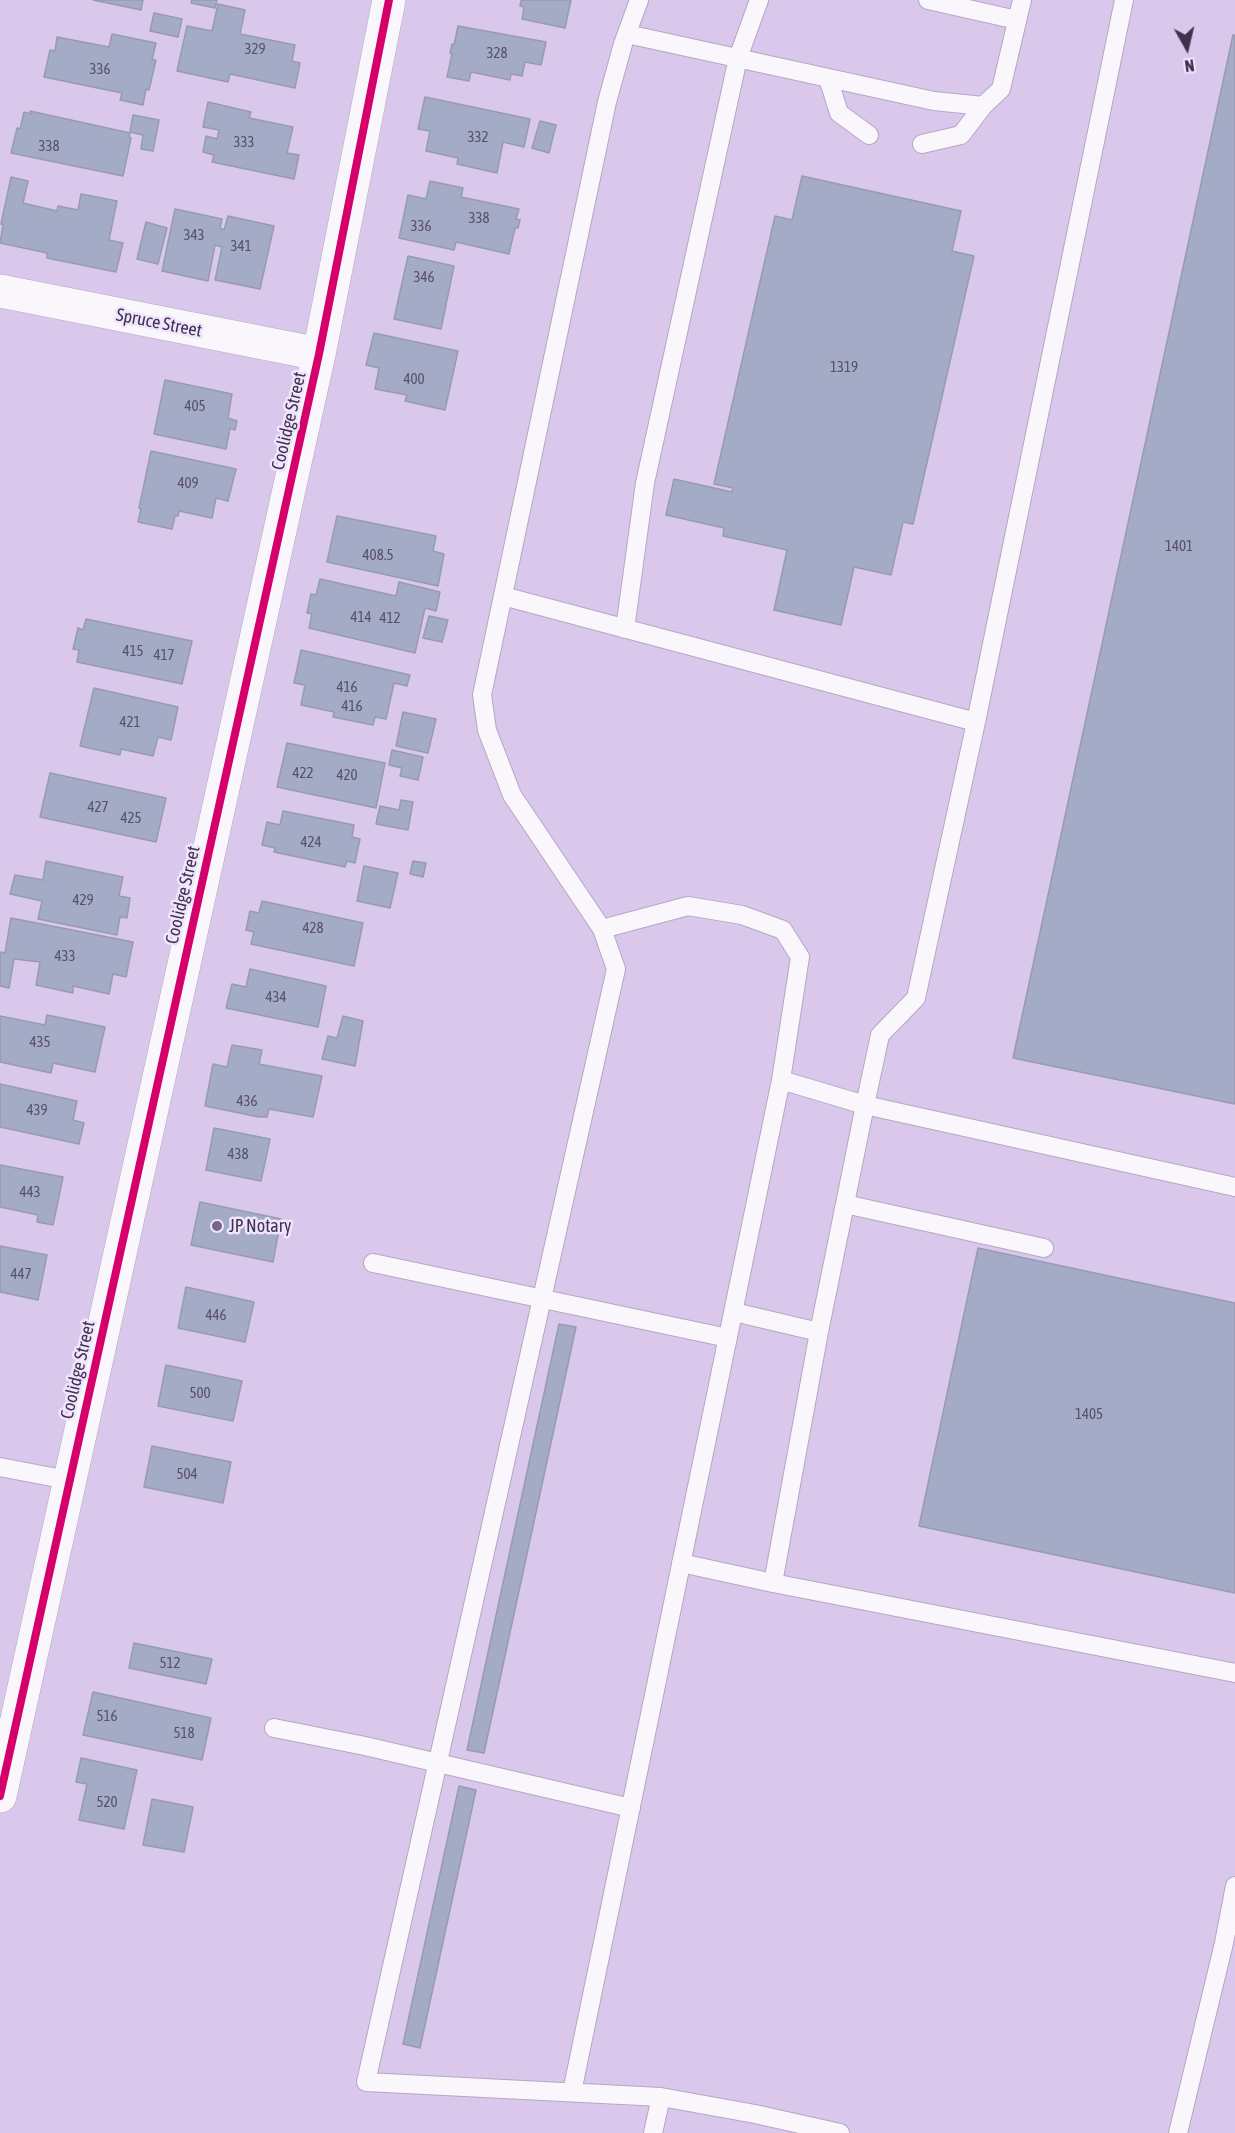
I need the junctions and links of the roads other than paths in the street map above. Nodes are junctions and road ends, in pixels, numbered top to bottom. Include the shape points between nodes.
1 (389, 0) edge
2 (639, 0) edge
3 (759, 0) edge
4 (927, 0) edge
5 (1022, 0) edge
6 (1124, 0) edge
7 (1017, 20) junction
8 (627, 34) junction
9 (738, 58) junction
10 (828, 78) junction
11 (983, 106) junction
12 (869, 135) dead end
13 (922, 144) dead end
14 (0, 291) edge
15 (319, 354) junction
16 (503, 596) junction
17 (625, 629) junction
18 (976, 722) junction
19 (602, 928) junction
20 (781, 1080) junction
21 (865, 1106) junction
22 (1235, 1187) edge
23 (845, 1204) junction
24 (1044, 1248) dead end
25 (373, 1263) dead end
26 (542, 1298) junction
27 (734, 1312) junction
28 (819, 1332) junction
29 (728, 1338) junction
30 (0, 1467) edge
31 (68, 1480) junction
32 (681, 1563) junction
33 (773, 1583) junction
34 (1235, 1673) edge
35 (274, 1728) dead end
36 (438, 1763) junction
37 (0, 1796) edge
38 (631, 1809) junction
39 (1235, 1886) edge
40 (572, 2092) junction
41 (661, 2097) junction
42 (653, 2133) edge
43 (840, 2133) edge
44 (1178, 2133) edge

1 - 15 street, Coolidge Street
2 - 8 lane
3 - 9 lane
4 - 7 lane
5 - 7 lane
6 - 18 lane
7 - 11 lane via 1001,88
8 - 9 lane
8 - 16 lane via 607,102
9 - 10 lane
9 - 17 lane via 645,483
10 - 11 lane via 934,101
10 - 12 lane via 839,113
11 - 13 lane via 961,135
14 - 15 street, Spruce Street
15 - 31 street, Coolidge Street
16 - 17 lane
16 - 19 lane via 482,695 487,730 512,795
17 - 18 lane
18 - 21 lane via 916,998 880,1035
19 - 20 lane via 688,906 742,915 783,930 800,957
19 - 26 lane via 616,969
20 - 21 lane
20 - 27 lane
21 - 22 lane
21 - 23 lane
23 - 24 lane
23 - 28 lane
25 - 26 lane
26 - 29 lane
26 - 36 lane
27 - 28 lane
27 - 29 lane
28 - 33 lane
29 - 32 lane
30 - 31 lane
31 - 37 street, Coolidge Street
32 - 33 lane
32 - 38 lane
33 - 34 lane
35 - 36 lane
36 - 38 lane
36 - 40 lane via 366,2082
38 - 40 lane
39 - 44 lane
40 - 41 lane
41 - 42 lane
41 - 43 lane

